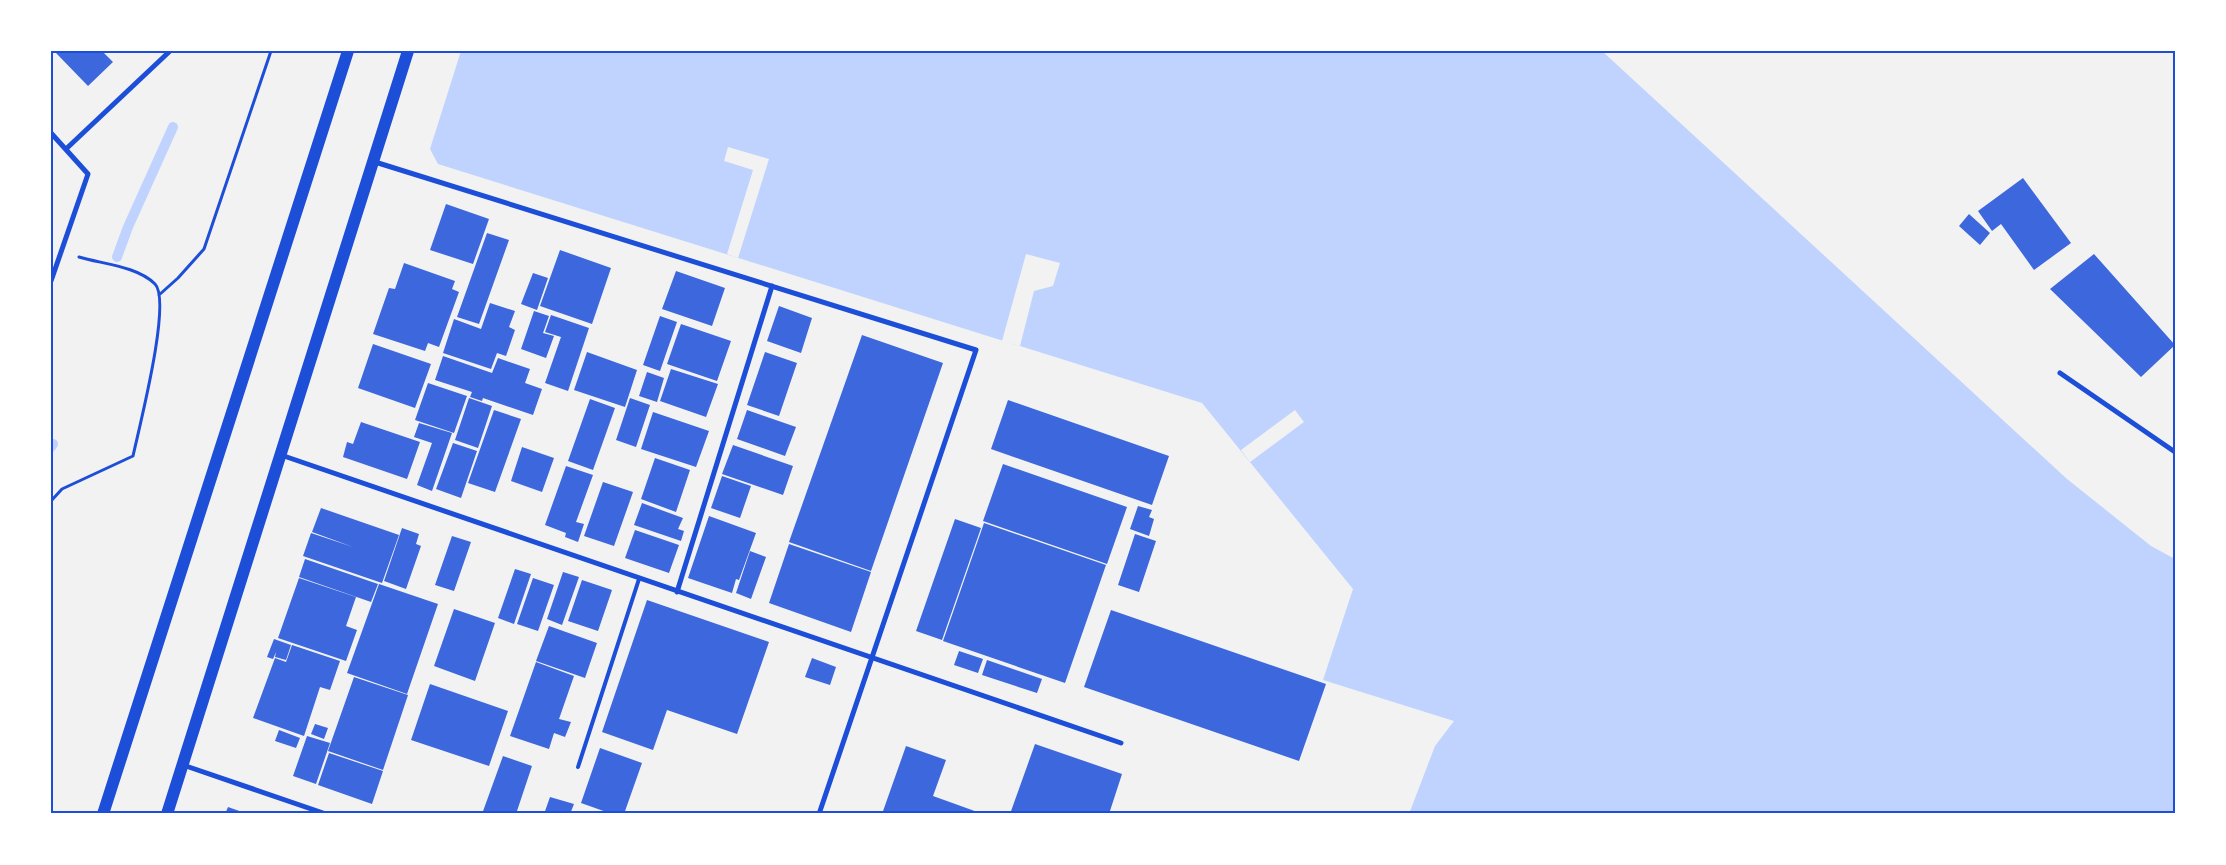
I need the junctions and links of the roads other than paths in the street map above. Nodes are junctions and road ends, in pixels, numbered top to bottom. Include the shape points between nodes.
1 (170, 51) edge
2 (348, 51) edge
3 (408, 51) edge
4 (51, 133) edge
5 (66, 149) junction
6 (375, 162) junction
7 (51, 281) edge
8 (772, 286) junction
9 (2060, 374) dead end
10 (2175, 452) edge
11 (281, 455) junction
12 (639, 579) junction
13 (677, 592) junction
14 (872, 659) junction
15 (1121, 743) dead end
16 (182, 765) junction
17 (578, 767) dead end
18 (103, 814) edge
19 (167, 814) edge
20 (326, 814) edge
21 (819, 814) edge

1 - 5 street
2 - 18 main road
3 - 6 main road
4 - 5 street
5 - 7 street via 88,174
6 - 8 street
6 - 11 main road
8 - 13 street
8 - 14 street via 976,350
9 - 10 street
11 - 12 street
11 - 16 main road
12 - 13 street
12 - 17 lane
13 - 14 street
14 - 15 street
14 - 21 street
16 - 19 main road
16 - 20 street

